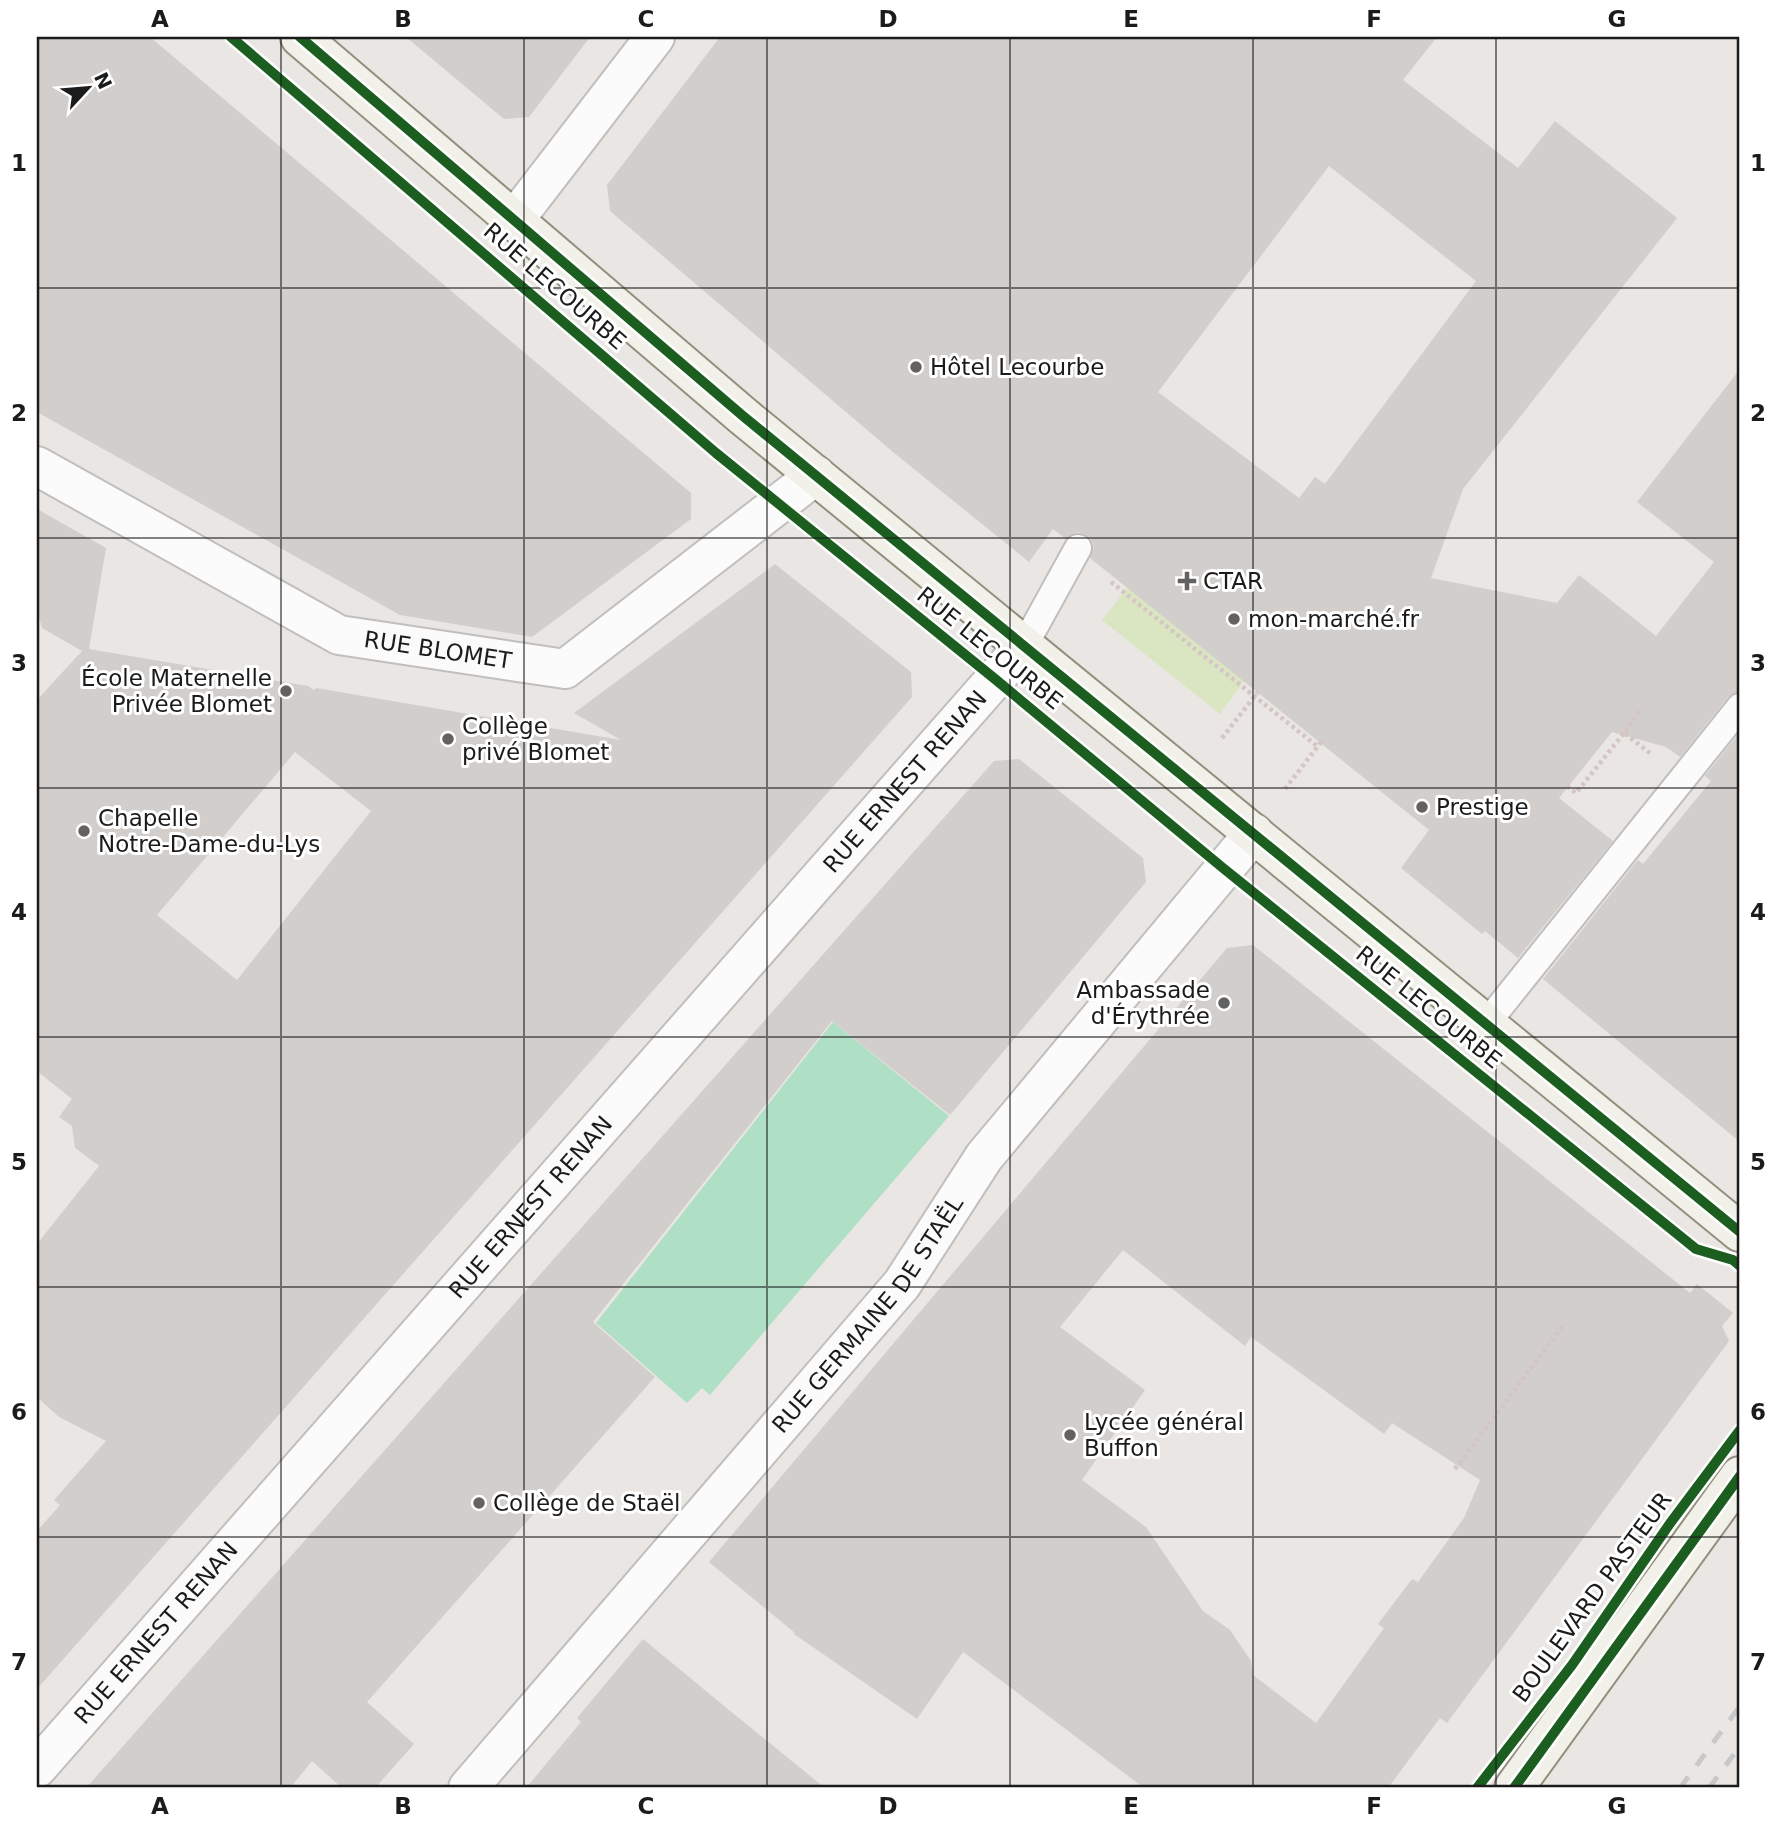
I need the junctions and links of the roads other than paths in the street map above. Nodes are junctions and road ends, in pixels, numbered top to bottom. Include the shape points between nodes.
1 (300, 37) edge
2 (655, 37) edge
3 (515, 219) junction
4 (37, 466) edge
5 (816, 475) junction
6 (1077, 548) dead end
7 (1024, 646) junction
8 (1740, 707) edge
9 (1254, 833) junction
10 (1486, 1024) junction
11 (1740, 1232) edge
12 (1740, 1476) edge
13 (37, 1768) edge
14 (468, 1788) edge
15 (1514, 1788) edge

1 - 3 main road, RUE LECOURBE
2 - 3 street
3 - 5 main road, RUE LECOURBE
4 - 5 street, RUE BLOMET via 339,635 565,669
5 - 7 main road, RUE LECOURBE
6 - 7 lane
7 - 9 main road, RUE LECOURBE
7 - 13 street, RUE ERNEST RENAN
8 - 10 lane
9 - 10 main road, RUE LECOURBE
9 - 14 street, RUE GERMAINE DE STAËL via 984,1157 902,1284
10 - 11 main road, RUE LECOURBE
12 - 15 main road

